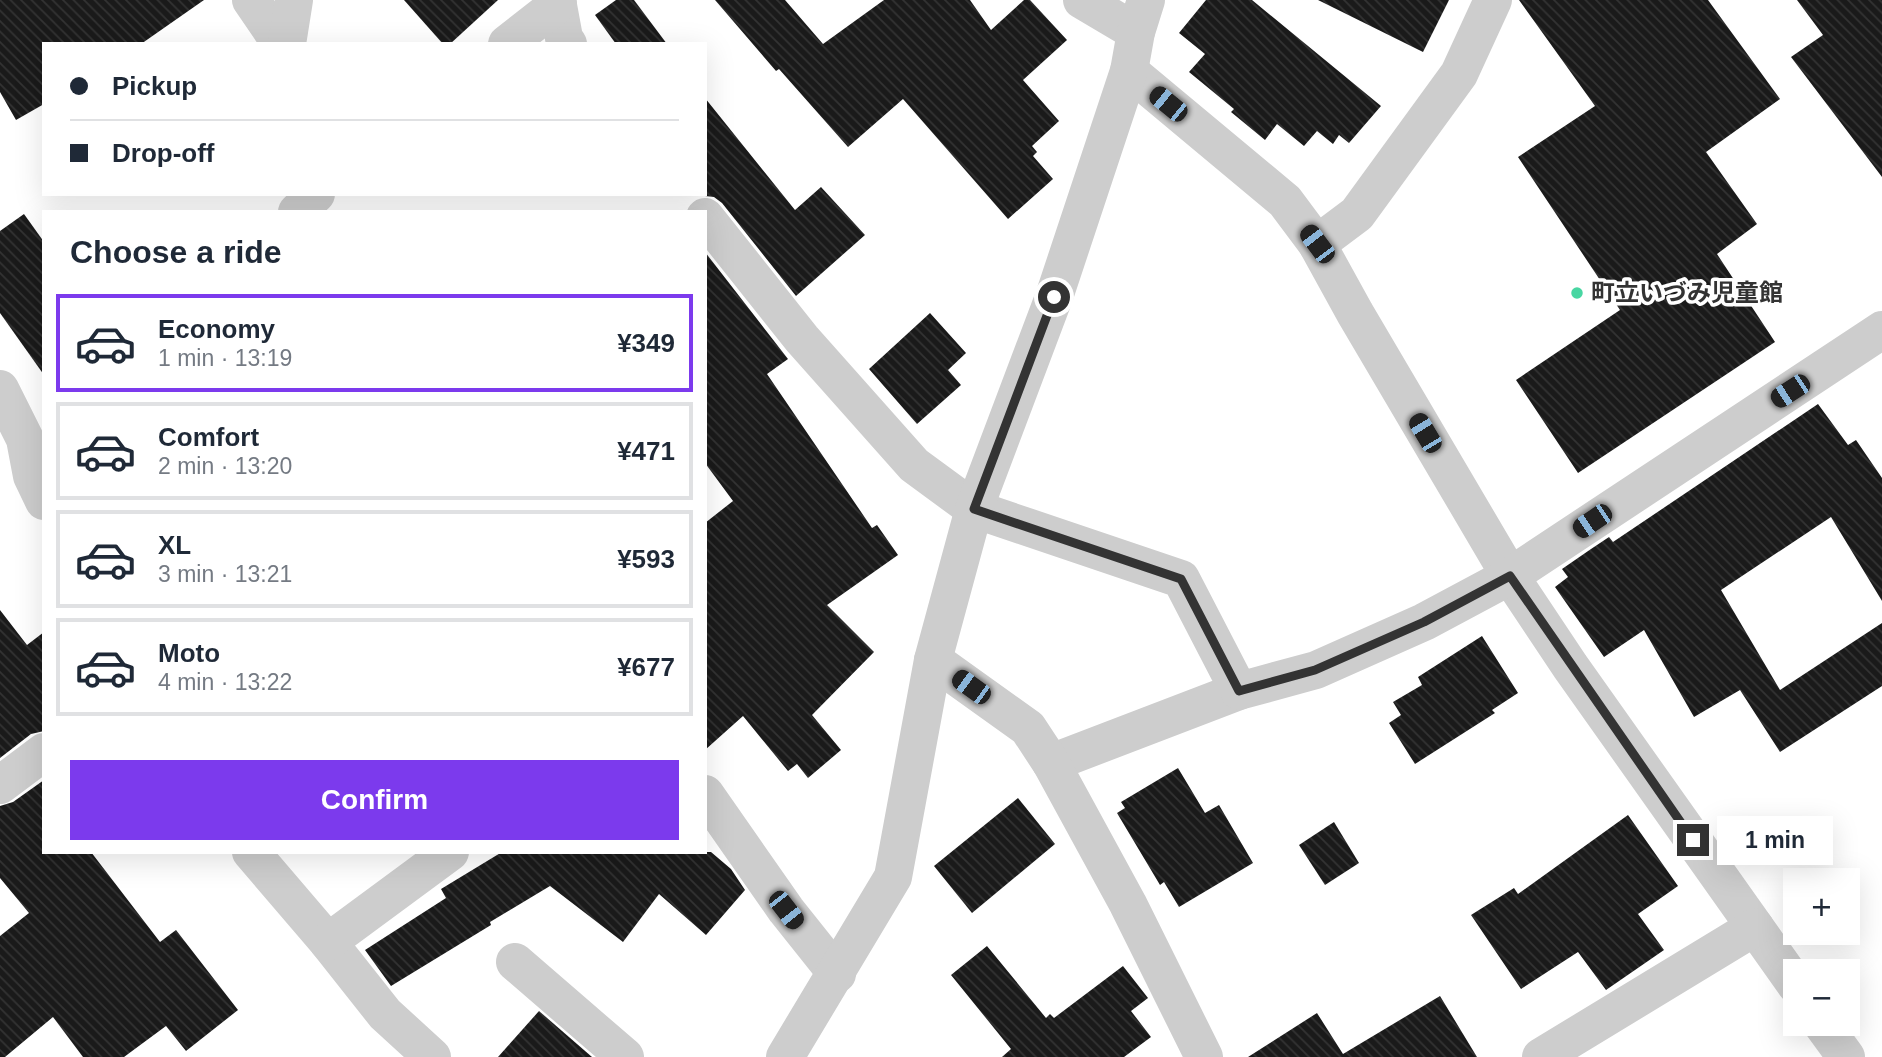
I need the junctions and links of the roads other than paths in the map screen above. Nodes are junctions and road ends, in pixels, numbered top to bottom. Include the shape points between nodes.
1 (251, 0) edge
2 (294, 0) edge
3 (1082, 0) edge
4 (1493, 0) edge
5 (557, 2) edge
6 (1141, 16) edge
7 (280, 42) edge
8 (287, 42) edge
9 (509, 42) edge
10 (567, 42) edge
11 (1129, 71) junction
12 (314, 196) edge
13 (689, 196) edge
14 (299, 210) edge
15 (699, 210) edge
16 (707, 220) edge
17 (1317, 244) junction
18 (1882, 330) edge
19 (0, 389) edge
20 (34, 433) edge
21 (42, 496) edge
22 (974, 509) junction
23 (1510, 576) junction
24 (933, 660) junction
25 (1239, 691) junction
26 (42, 754) edge
27 (1052, 763) junction
28 (0, 785) edge
29 (707, 797) edge
30 (253, 854) edge
31 (447, 854) edge
32 (1755, 927) junction
33 (328, 942) junction
34 (514, 962) dead end
35 (1783, 967) edge
36 (837, 974) junction
37 (1831, 1036) edge
38 (432, 1057) edge
39 (625, 1057) edge
40 (785, 1057) edge
41 (1204, 1057) edge
42 (1542, 1057) edge
43 (1846, 1057) edge

1 - 7 street
2 - 8 street
3 - 6 street
4 - 17 street via 1459,74 1357,215
5 - 9 street
5 - 10 street
6 - 11 street
11 - 17 street via 1285,201
11 - 22 street via 1054,297
12 - 14 street
13 - 15 street
16 - 22 street via 802,340 914,465
17 - 23 street
18 - 23 street
19 - 20 street
20 - 21 street via 32,476
22 - 24 street
22 - 25 street via 1181,579
23 - 25 street via 1424,622 1315,670
23 - 32 street
24 - 27 street via 1028,727
24 - 36 street via 894,877
25 - 27 street
26 - 28 street
27 - 41 street
29 - 36 street
30 - 33 street
31 - 33 street
32 - 35 street
32 - 42 street
33 - 38 street via 385,1014
34 - 39 street
36 - 40 street
37 - 43 street

